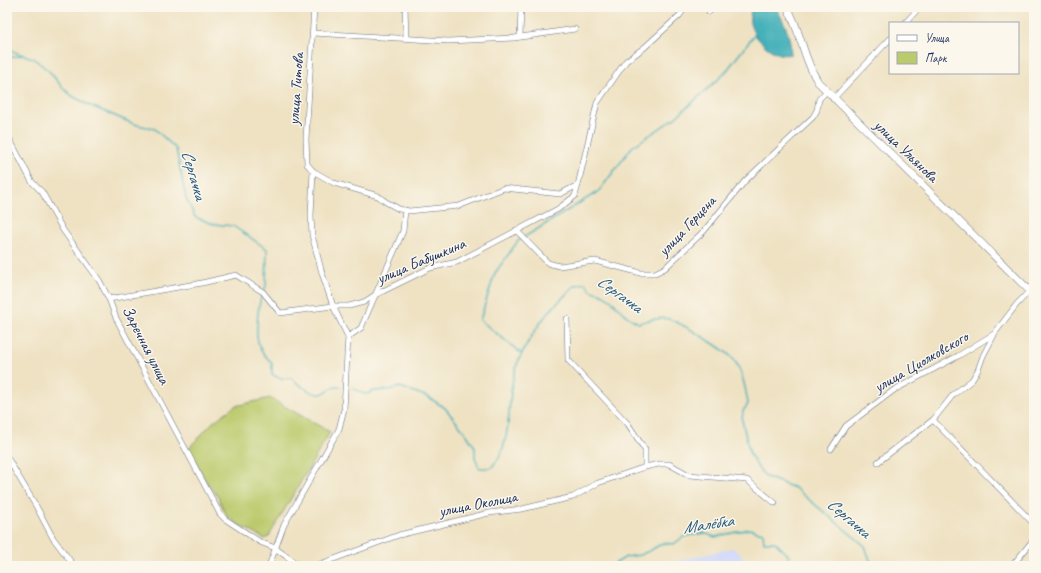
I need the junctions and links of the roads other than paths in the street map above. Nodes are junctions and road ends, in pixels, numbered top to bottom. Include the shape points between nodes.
1 (314, 7) edge
2 (405, 7) edge
3 (521, 7) edge
4 (685, 7) edge
5 (714, 7) edge
6 (787, 7) edge
7 (920, 7) edge
8 (709, 12) dead end
9 (906, 22) edge
10 (576, 29) dead end
11 (313, 33) junction
12 (520, 37) junction
13 (406, 38) junction
14 (889, 40) edge
15 (826, 92) junction
16 (833, 99) junction
17 (7, 137) edge
18 (313, 170) junction
19 (578, 185) junction
20 (405, 210) junction
21 (516, 230) junction
22 (1032, 291) edge
23 (375, 295) junction
24 (109, 299) junction
25 (333, 306) junction
26 (567, 319) dead end
27 (994, 334) junction
28 (348, 337) junction
29 (933, 420) junction
30 (831, 449) dead end
31 (7, 457) edge
32 (878, 462) dead end
33 (646, 467) junction
34 (775, 503) dead end
35 (1034, 524) edge
36 (1034, 539) edge
37 (276, 548) junction
38 (74, 566) edge
39 (269, 566) edge
40 (300, 566) edge
41 (315, 566) edge
42 (1012, 566) edge

1 - 11 street, улица Титова
2 - 13 street
3 - 12 street
4 - 19 street via 680,15 626,61 597,103
5 - 8 street
6 - 15 main road, улица Ульянова via 811,72
7 - 9 street
10 - 12 street
11 - 13 street
11 - 18 street, улица Титова via 306,139 307,164
12 - 13 street via 448,40
14 - 16 street
15 - 16 main road, улица Ульянова
15 - 21 street, улица Герцена via 819,99 817,110 812,116 745,181 704,232 665,268 641,273 595,261 559,266 548,263
16 - 22 main road, улица Ульянова
17 - 24 street, Заречная улица via 32,182 42,192 63,230 99,280
18 - 20 street via 334,182 378,196
18 - 25 street via 310,216 312,235
19 - 20 street via 560,194 504,188 459,206
19 - 21 street via 575,196 558,209
20 - 23 street via 403,231
21 - 23 street, улица Бабушкина via 457,262 430,268
22 - 27 street, улица Циолковского via 1016,304
23 - 25 street, улица Бабушкина via 364,302 349,306
23 - 28 street via 361,328
24 - 25 street, улица Бабушкина via 236,275 263,292 280,313
24 - 37 street, Заречная улица via 116,318 220,514 260,542
25 - 28 street
26 - 33 street via 568,360 628,424 645,450
27 - 29 street, улица Циолковского via 972,380 953,395
27 - 30 street, улица Циолковского via 894,390 846,426
28 - 37 street via 344,409 339,429 284,526
29 - 32 street, улица Циолковского
29 - 35 street
31 - 38 street via 53,538
33 - 34 street, улица Околица via 669,464 689,474 747,480
33 - 41 street, улица Околица via 598,483 573,497 522,509 489,513 399,535
36 - 42 street
37 - 39 street
37 - 40 street, Заречная улица

